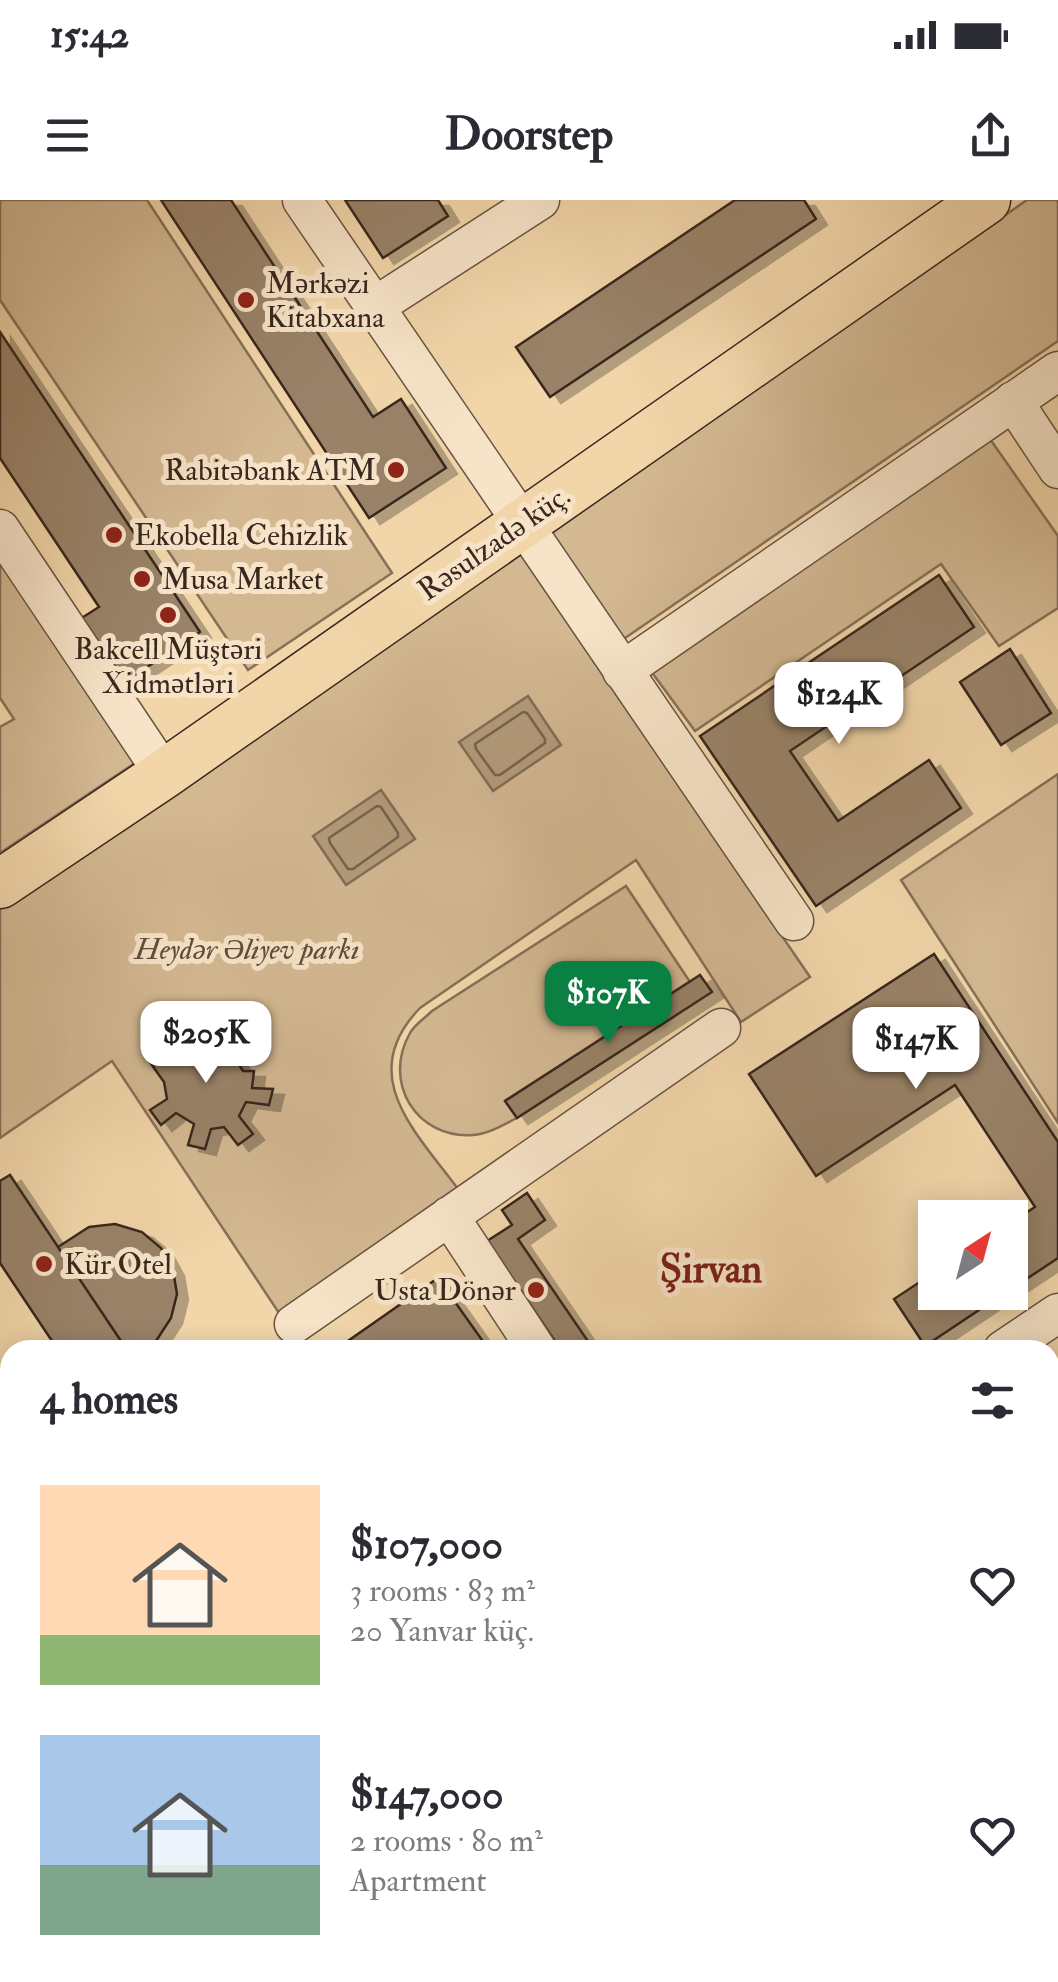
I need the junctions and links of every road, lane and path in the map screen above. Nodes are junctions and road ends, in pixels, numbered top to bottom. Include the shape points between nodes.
1 (302, 200) edge
2 (540, 200) edge
3 (986, 200) edge
4 (374, 307) junction
5 (1058, 370) edge
6 (1013, 402) junction
7 (1058, 469) edge
8 (520, 523) junction
9 (0, 529) edge
10 (622, 671) junction
11 (164, 774) junction
12 (0, 884) edge
13 (794, 921) dead end
14 (721, 1028) dead end
15 (449, 1216) junction
16 (1058, 1313) edge
17 (294, 1324) dead end
18 (530, 1340) edge
19 (1018, 1340) edge

1 - 4 street
2 - 4 street
3 - 8 main road, Rəsulzadə küç.
4 - 8 street
5 - 6 street
6 - 7 street
6 - 10 street
8 - 10 street
8 - 11 main road, Rəsulzadə küç.
9 - 11 street
10 - 13 street
11 - 12 main road, Rəsulzadə küç.
14 - 15 street
15 - 17 street
15 - 18 street
16 - 19 street

